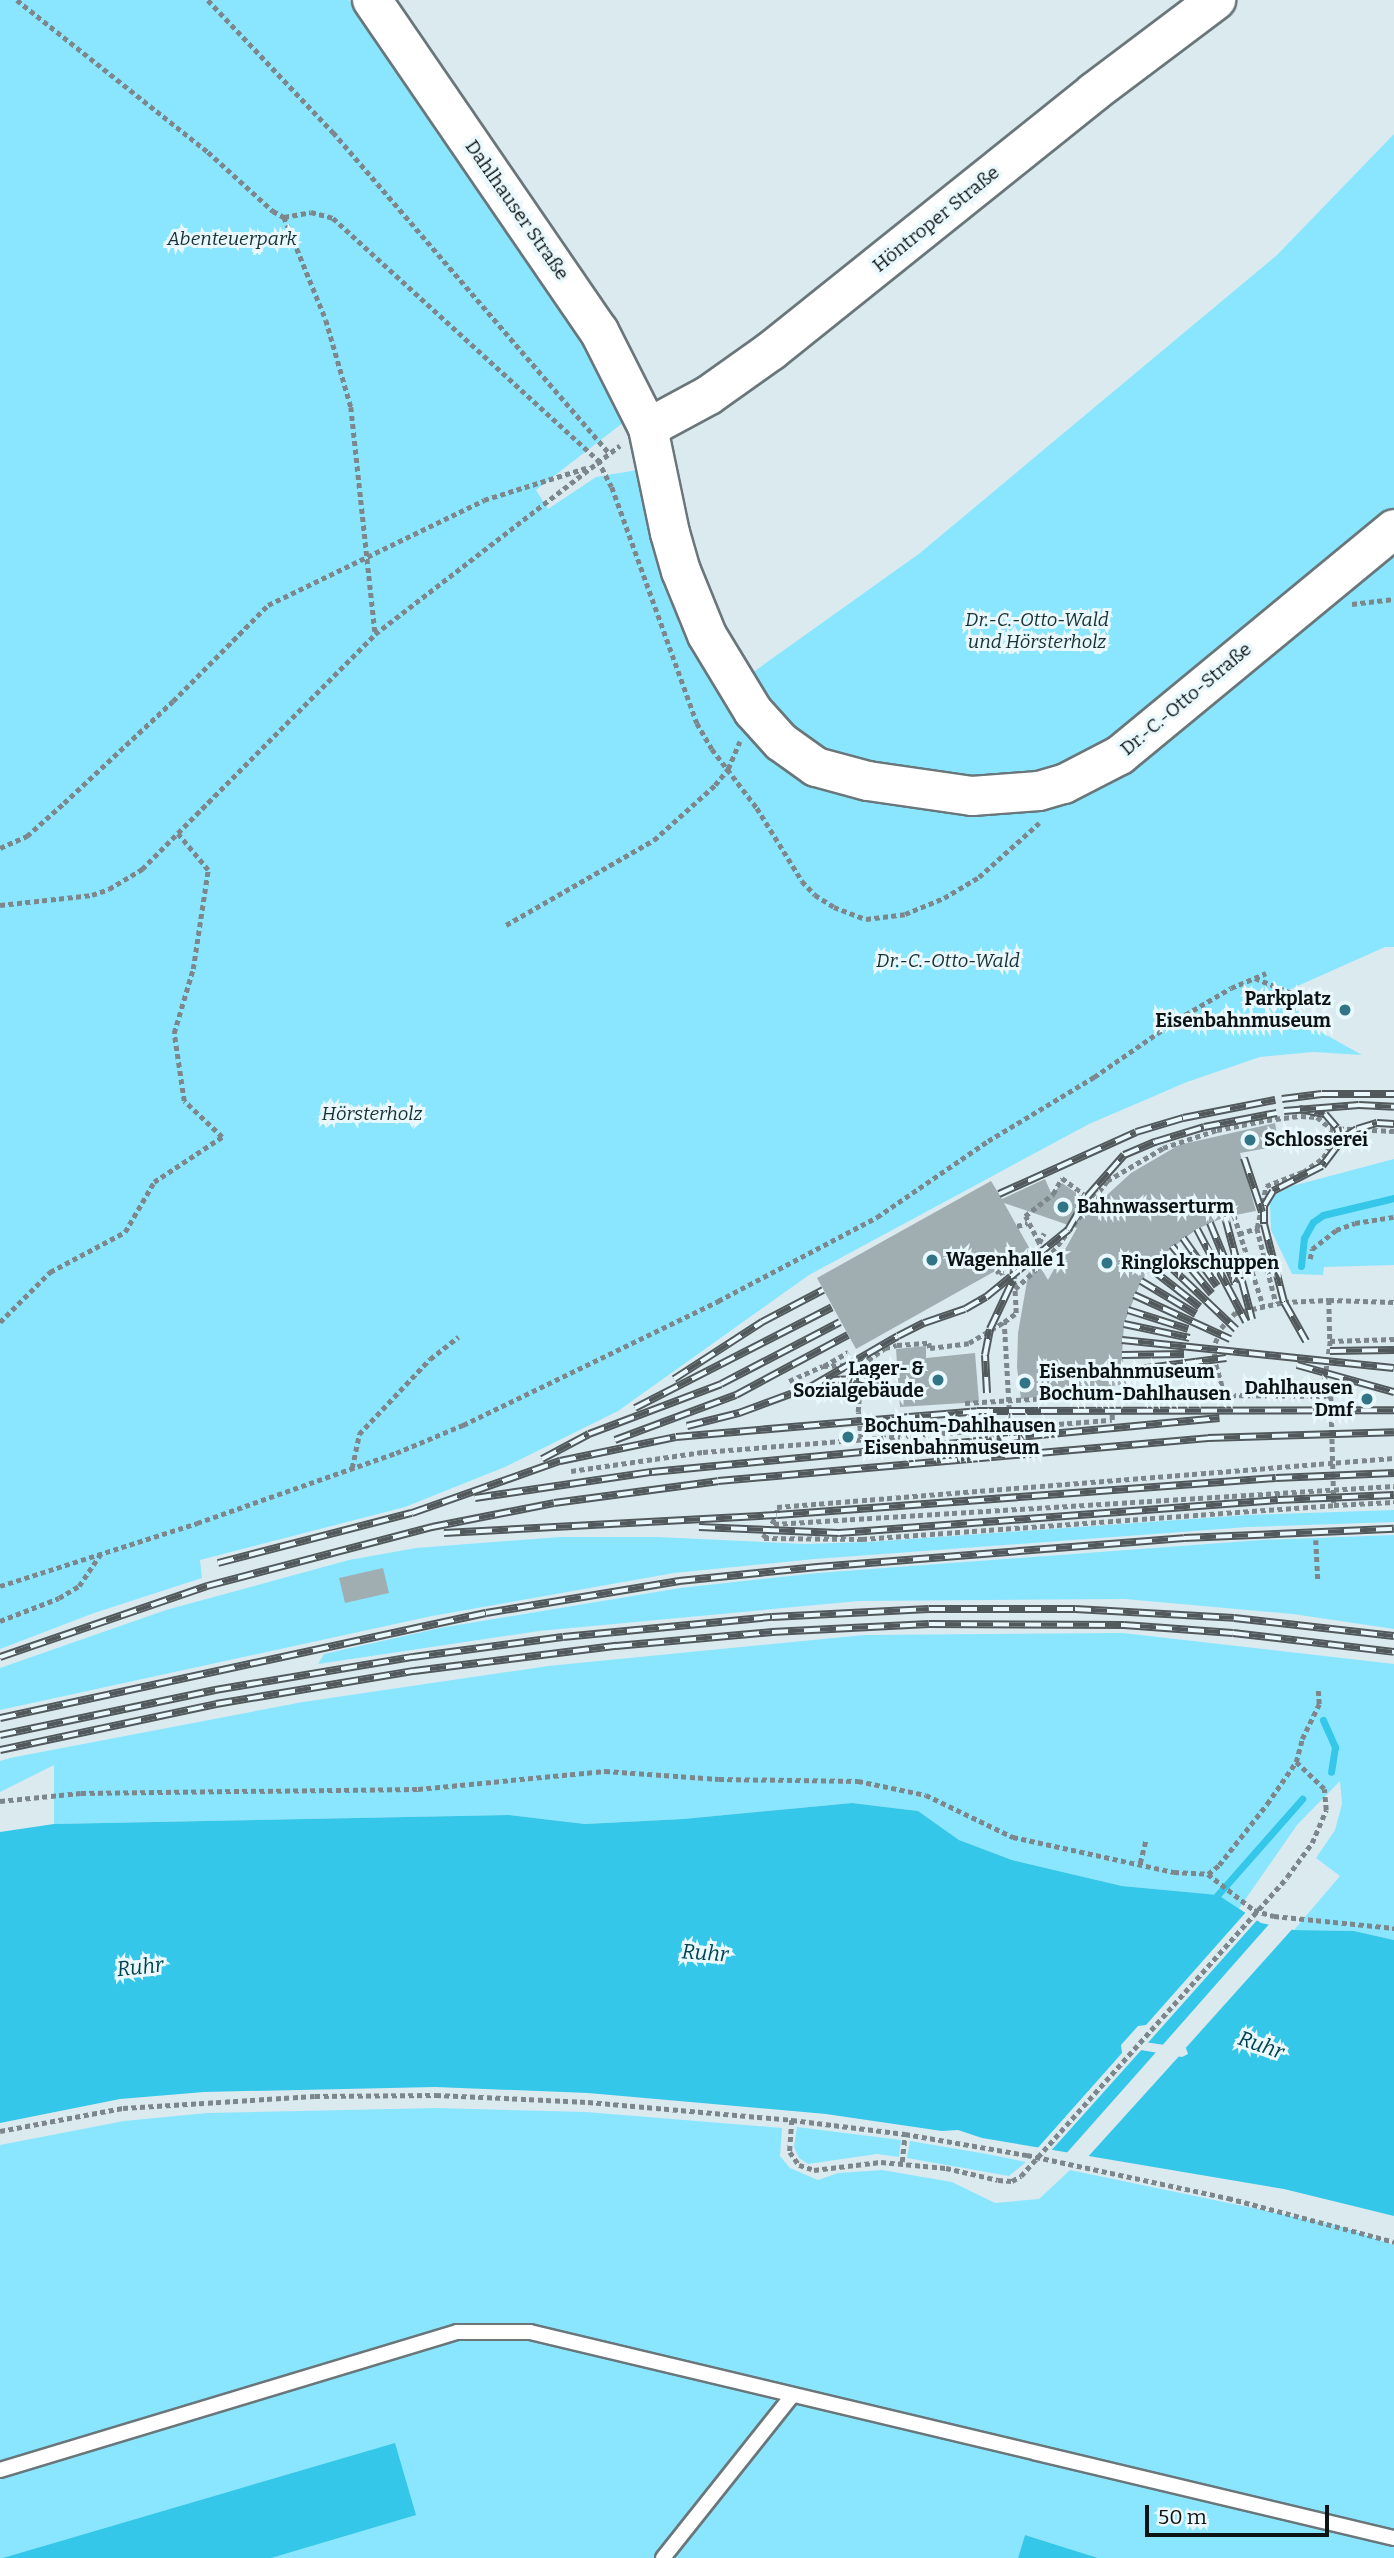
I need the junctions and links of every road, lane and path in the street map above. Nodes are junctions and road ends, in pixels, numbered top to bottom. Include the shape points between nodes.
1 (17, 0) edge
2 (208, 0) edge
3 (372, 0) edge
4 (1216, 0) edge
5 (284, 217) junction
6 (648, 428) junction
7 (608, 452) dead end
8 (1394, 529) edge
9 (367, 555) junction
10 (375, 634) junction
11 (735, 684) joint
12 (178, 834) junction
13 (0, 848) edge
14 (0, 905) edge
15 (506, 925) dead end
16 (1266, 973) dead end
17 (1254, 978) junction
18 (1308, 1000) dead end
19 (1330, 1128) junction
20 (1394, 1131) edge
21 (1092, 1200) junction
22 (1234, 1215) dead end
23 (1394, 1217) edge
24 (1028, 1223) junction
25 (1017, 1226) dead end
26 (1257, 1228) junction
27 (1044, 1233) dead end
28 (1240, 1234) junction
29 (1039, 1243) junction
30 (1047, 1259) junction
31 (1310, 1259) dead end
32 (1020, 1267) junction
33 (997, 1270) dead end
34 (1015, 1290) junction
35 (1329, 1300) junction
36 (1394, 1302) edge
37 (1276, 1303) junction
38 (1263, 1305) junction
39 (0, 1322) edge
40 (1004, 1322) junction
41 (458, 1336) dead end
42 (1394, 1339) edge
43 (1330, 1341) junction
44 (848, 1352) dead end
45 (861, 1365) junction
46 (823, 1366) junction
47 (789, 1381) dead end
48 (1112, 1394) junction
49 (1224, 1394) junction
50 (1322, 1396) junction
51 (1010, 1401) junction
52 (965, 1403) dead end
53 (1010, 1427) junction
54 (861, 1439) junction
55 (1394, 1458) edge
56 (1332, 1461) junction
57 (351, 1469) junction
58 (571, 1471) dead end
59 (1394, 1486) edge
60 (1333, 1488) junction
61 (1394, 1502) edge
62 (1334, 1504) junction
63 (773, 1524) junction
64 (1317, 1541) dead end
65 (101, 1555) junction
66 (1318, 1581) dead end
67 (0, 1586) edge
68 (0, 1621) edge
69 (1318, 1688) dead end
70 (1296, 1762) junction
71 (0, 1801) edge
72 (1146, 1839) dead end
73 (1140, 1863) junction
74 (1208, 1874) junction
75 (1394, 1928) edge
76 (792, 2120) junction
77 (0, 2131) edge
78 (905, 2134) junction
79 (902, 2162) junction
80 (1394, 2242) edge
81 (792, 2396) junction
82 (0, 2470) edge
83 (1394, 2538) edge
84 (663, 2558) edge

1 - 5 path
2 - 7 path via 333,132
3 - 6 street, Dahlhauser Straße via 599,331
4 - 6 street, Höntroper Straße via 771,351 709,395
5 - 9 path via 344,378 355,432
5 - 15 path via 311,212 333,218 598,460 612,486 697,723 728,769 654,840
6 - 11 street, Dahlhauser Straße via 681,571 707,635
8 - 11 street, Dr.-C.-Otto-Straße via 1120,755 1039,791 971,796 835,774 816,767 780,742
9 - 10 path
9 - 10 path via 484,500 590,467
9 - 13 path via 268,605 64,803 27,836
10 - 12 path
12 - 14 path via 142,869 109,889 74,899
12 - 39 path via 208,870 193,969 174,1034 184,1101 222,1138 154,1182 125,1232 50,1272
16 - 17 path
17 - 18 path
17 - 57 path via 1178,1019 877,1217 718,1301 463,1425
19 - 20 path
19 - 21 path via 1317,1118 1301,1116 1216,1130 1146,1155 1107,1181
19 - 26 path via 1331,1144 1323,1158 1303,1172 1266,1186
21 - 24 path via 1062,1178 1053,1194 1024,1216
21 - 30 path
22 - 28 path
23 - 31 path via 1336,1230 1312,1249
24 - 25 path
24 - 29 path
26 - 28 path
26 - 37 path
27 - 29 path
28 - 38 path
29 - 30 path
30 - 32 path
30 - 34 path
32 - 33 path
32 - 34 path via 1014,1275
34 - 40 path via 1018,1313
35 - 36 path
35 - 37 path
35 - 43 path
37 - 38 path
38 - 49 path via 1235,1313 1218,1333 1214,1359
40 - 45 path via 969,1343 930,1348 929,1343 897,1345
40 - 51 path
41 - 57 path via 359,1434
42 - 43 path
43 - 50 path
44 - 46 path
45 - 46 path
45 - 54 path
46 - 47 path
48 - 49 path
48 - 51 path
48 - 53 path via 1112,1420
49 - 50 path
50 - 56 path via 1331,1396
51 - 52 path
51 - 53 path
53 - 54 path
54 - 58 path via 703,1452
55 - 56 path
56 - 60 path
56 - 63 path via 777,1507
57 - 65 path
59 - 60 path
60 - 62 path
60 - 63 path
61 - 62 path
62 - 63 path via 849,1539 763,1538
64 - 66 path
65 - 67 path
65 - 68 path via 79,1586
69 - 70 path via 1319,1704
70 - 74 path
70 - 79 path, bridge via 1324,1789 1326,1810 1312,1843 1287,1877 1021,2176 998,2180
71 - 73 path via 81,1793 418,1789 605,1771 858,1781 926,1795 1013,1837
72 - 73 path
73 - 74 path via 1186,1874
74 - 75 path via 1255,1910 1274,1916
76 - 77 path via 588,2102 436,2095 315,2096 123,2108
76 - 78 path
76 - 79 path via 790,2152 806,2168
78 - 79 path
78 - 80 path via 1228,2197
81 - 82 lane via 530,2332 457,2332
81 - 83 lane
81 - 84 lane

